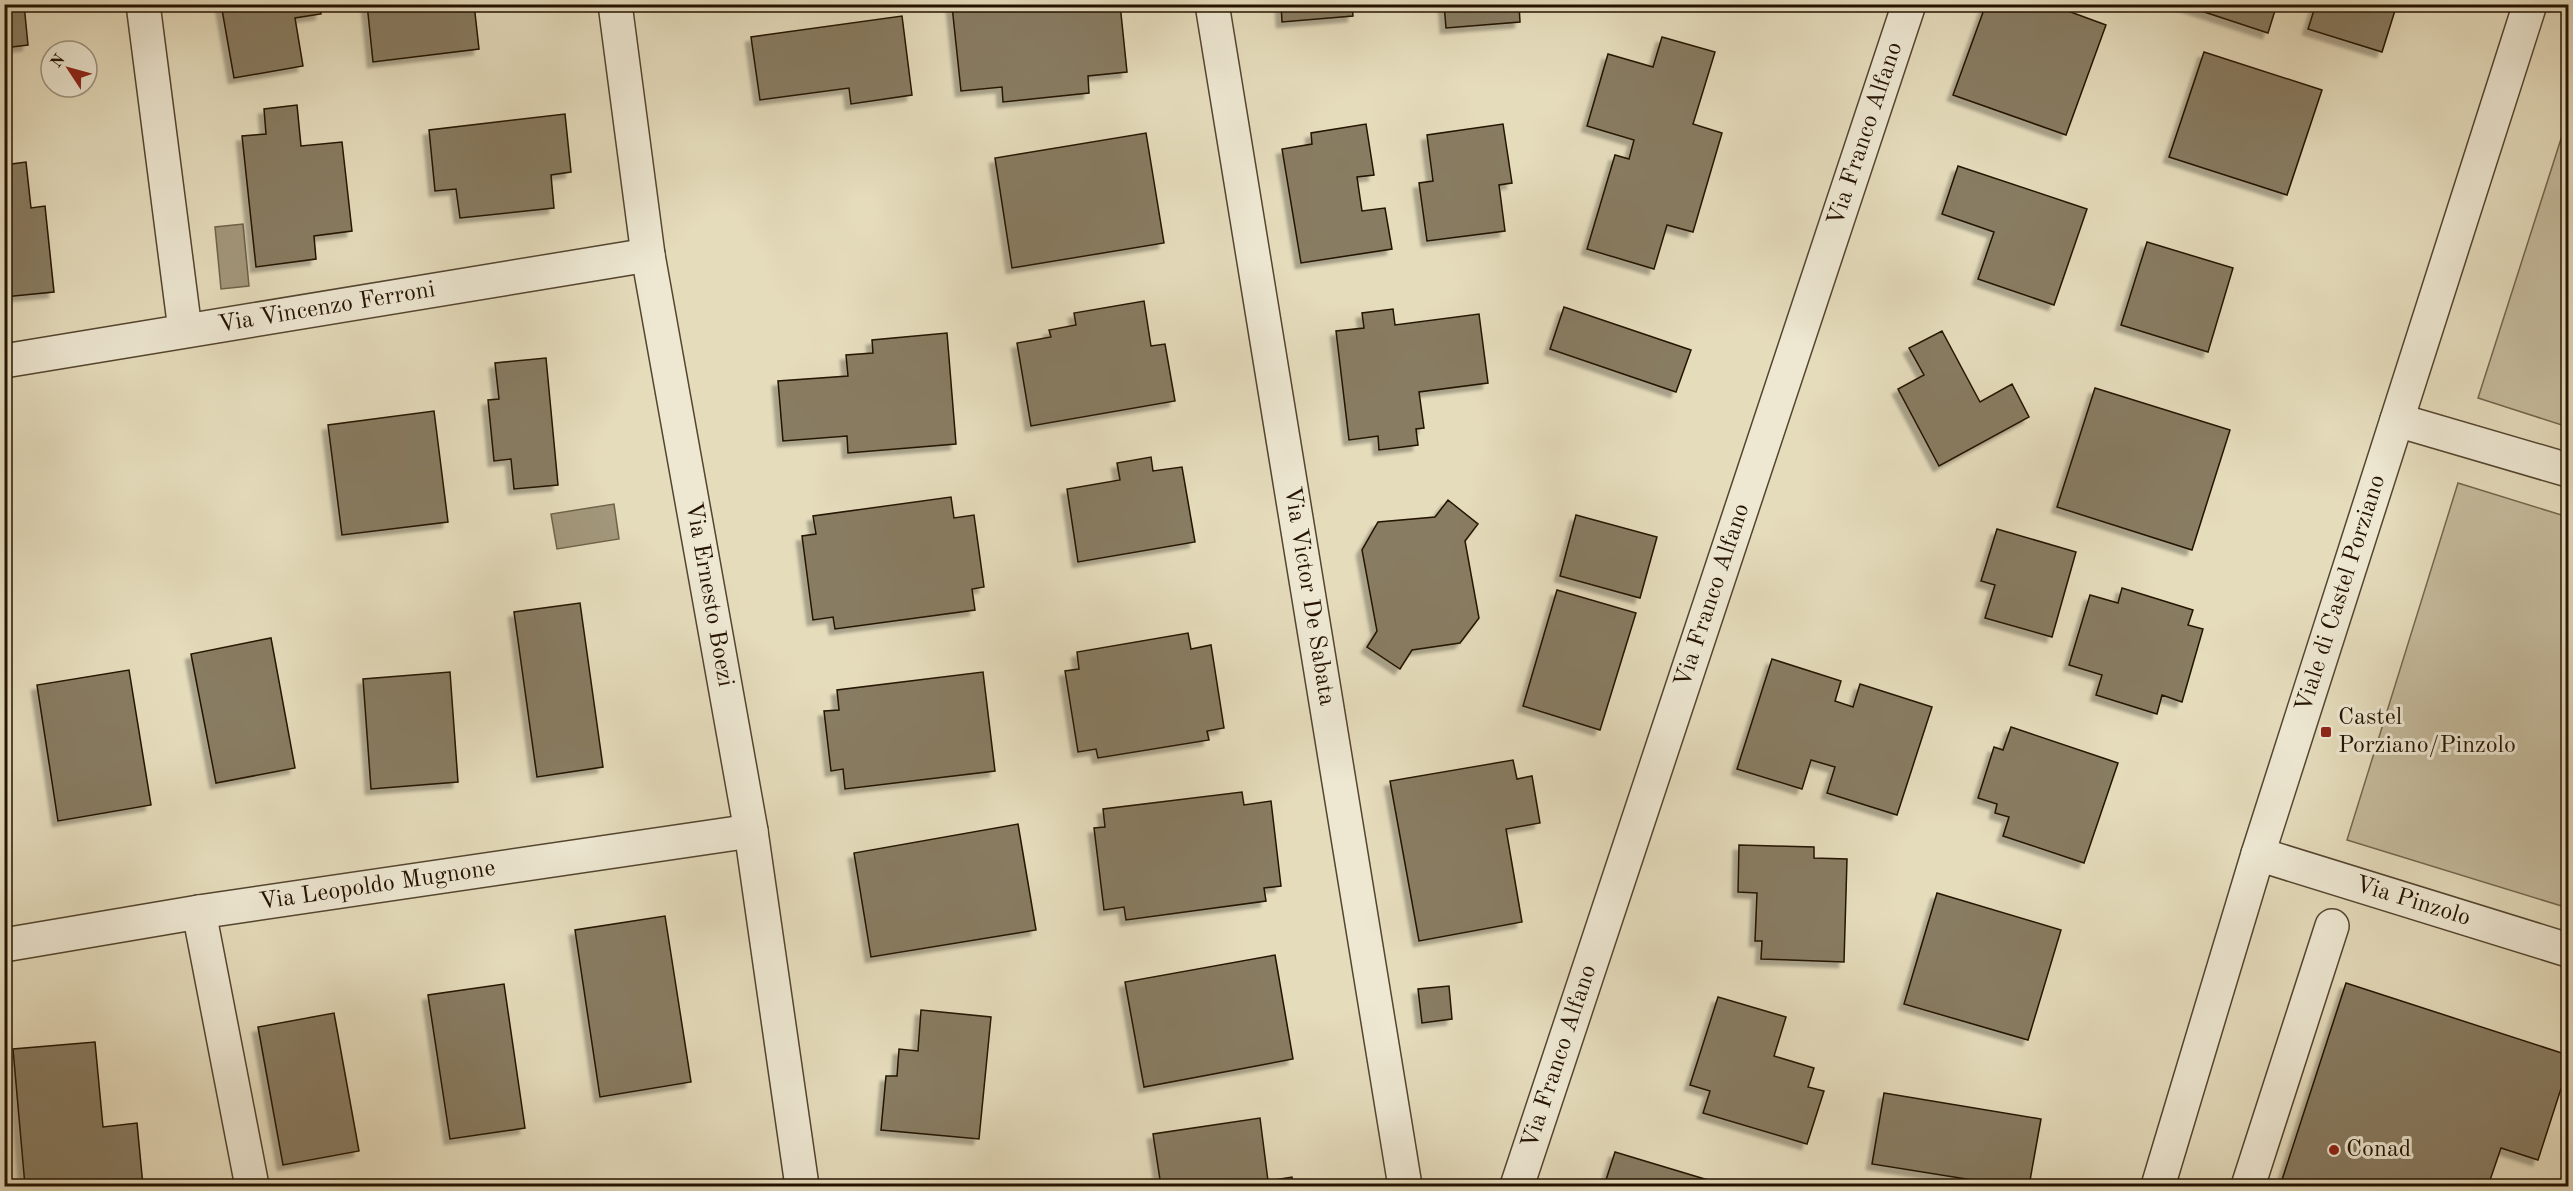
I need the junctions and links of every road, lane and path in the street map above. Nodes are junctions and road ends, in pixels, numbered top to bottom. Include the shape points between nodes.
1 (143, 4) edge
2 (615, 4) edge
3 (1212, 4) edge
4 (1909, 4) edge
5 (2530, 4) edge
6 (648, 255) junction
7 (185, 330) junction
8 (4, 361) edge
9 (2397, 420) junction
10 (2568, 470) edge
11 (751, 831) junction
12 (2258, 854) junction
13 (199, 912) junction
14 (2332, 926) dead end
15 (4, 945) edge
16 (2568, 950) edge
17 (252, 1186) edge
18 (802, 1186) edge
19 (1405, 1186) edge
20 (1516, 1186) edge
21 (2158, 1186) edge
22 (2248, 1186) edge

1 - 7 street
2 - 6 street, Via Ernesto Boezi
3 - 19 street, Via Victor De Sabata
4 - 20 street, Via Franco Alfano
5 - 9 street, Viale di Castel Porziano
6 - 7 street, Via Vincenzo Ferroni
6 - 11 street, Via Ernesto Boezi
7 - 8 street, Via Vincenzo Ferroni
9 - 10 street
9 - 12 street, Viale di Castel Porziano
11 - 13 street, Via Leopoldo Mugnone
11 - 18 street, Via Ernesto Boezi
12 - 16 street, Via Pinzolo
12 - 21 street, Viale di Castel Porziano
13 - 15 street, Via Leopoldo Mugnone
13 - 17 street
14 - 22 street

